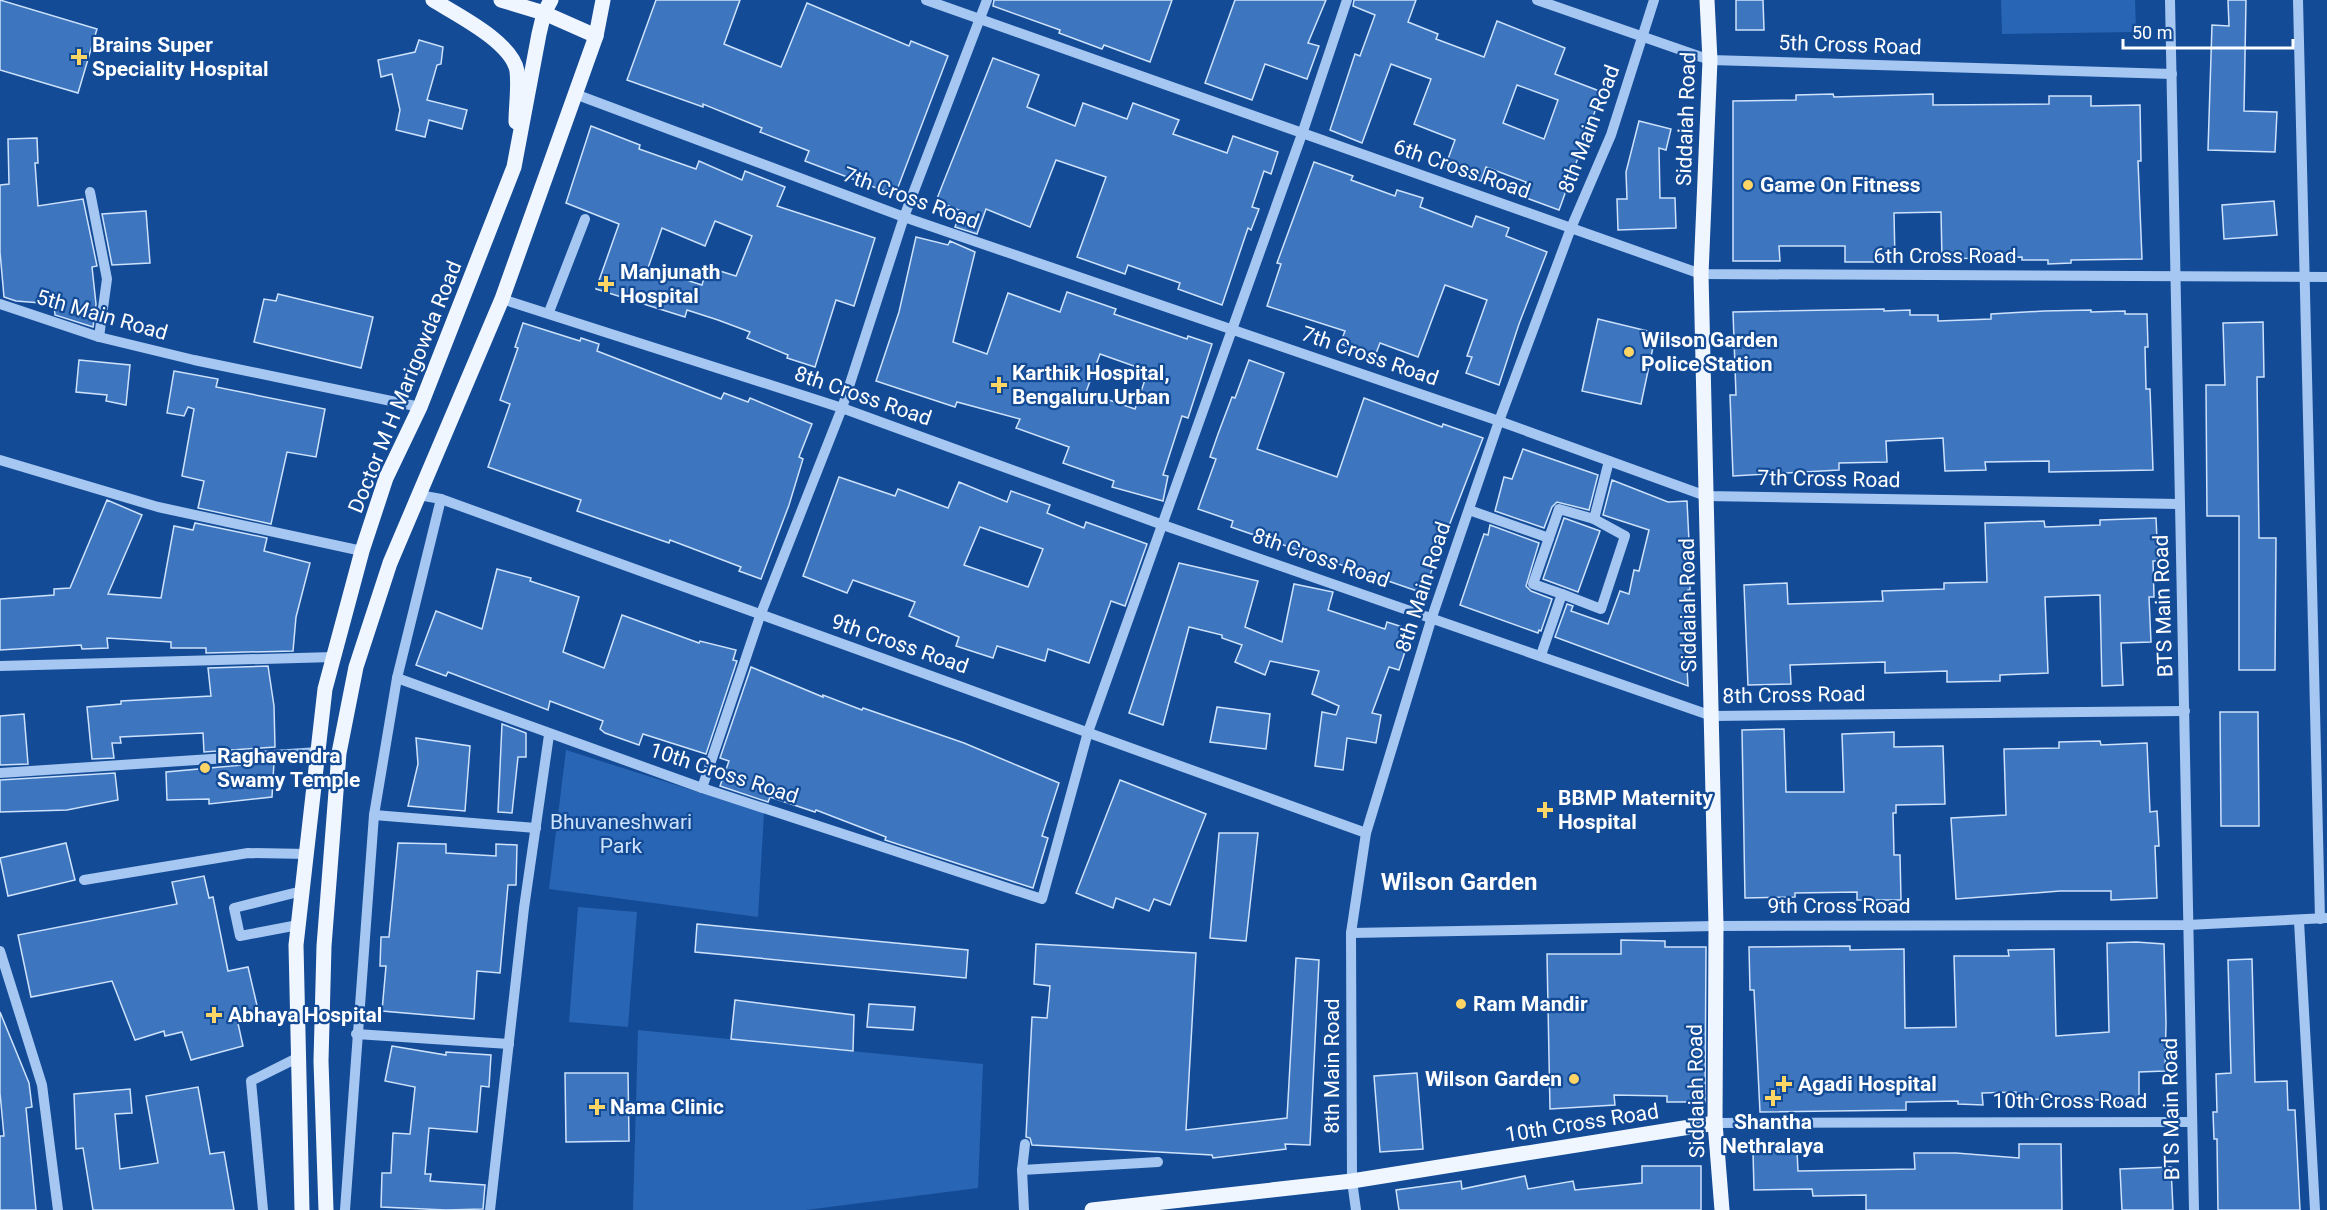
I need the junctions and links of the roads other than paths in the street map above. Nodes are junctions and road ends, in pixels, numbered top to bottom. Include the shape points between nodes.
1 (433, 0) edge
2 (501, 0) edge
3 (926, 0) edge
4 (987, 0) edge
5 (1347, 0) edge
6 (1537, 0) edge
7 (1654, 0) edge
8 (1707, 0) edge
9 (2170, 0) edge
10 (2298, 0) edge
11 (599, 1) edge
12 (548, 6) edge
13 (979, 20) junction
14 (596, 36) junction
15 (1643, 38) junction
16 (1710, 60) junction
17 (2172, 74) junction
18 (575, 93) junction
19 (1302, 134) junction
20 (514, 167) junction
21 (90, 192) dead end
22 (904, 217) junction
23 (585, 219) dead end
24 (1571, 228) junction
25 (1701, 274) junction
26 (2176, 277) junction
27 (2304, 277) junction
28 (2327, 277) edge
29 (502, 299) junction
30 (0, 304) edge
31 (549, 312) junction
32 (1232, 329) junction
33 (99, 337) junction
34 (420, 407) junction
35 (843, 408) junction
36 (1499, 421) junction
37 (0, 460) edge
38 (1609, 461) junction
39 (419, 495) junction
40 (1706, 496) junction
41 (441, 499) junction
42 (2180, 504) junction
43 (1468, 510) junction
44 (1594, 519) junction
45 (1163, 525) junction
46 (1549, 538) junction
47 (362, 551) junction
48 (1562, 594) junction
49 (760, 616) junction
50 (1432, 617) junction
51 (1541, 655) junction
52 (334, 657) junction
53 (0, 666) edge
54 (397, 678) junction
55 (2185, 711) junction
56 (1712, 716) junction
57 (1088, 732) junction
58 (549, 735) junction
59 (318, 753) junction
60 (0, 773) edge
61 (702, 788) junction
62 (374, 815) junction
63 (536, 828) junction
64 (1366, 833) junction
65 (308, 854) junction
66 (84, 880) dead end
67 (302, 891) junction
68 (2323, 919) edge
69 (2299, 921) junction
70 (298, 925) junction
71 (2187, 925) junction
72 (1716, 926) junction
73 (1351, 933) junction
74 (0, 951) edge
75 (356, 1034) junction
76 (509, 1044) junction
77 (301, 1056) junction
78 (2190, 1122) junction
79 (1715, 1123) junction
80 (1025, 1144) dead end
81 (1158, 1162) dead end
82 (1022, 1170) junction
83 (1352, 1181) junction
84 (58, 1210) edge
85 (263, 1210) edge
86 (302, 1210) edge
87 (326, 1210) edge
88 (345, 1210) edge
89 (490, 1210) edge
90 (1024, 1210) edge
91 (1092, 1210) edge
92 (1356, 1210) edge
93 (1722, 1210) edge
94 (2193, 1210) edge
95 (2315, 1210) edge

1 - 20 main road via 481,30 510,56 517,70
2 - 12 main road
3 - 13 street, 6th Cross Road
4 - 13 street
5 - 19 street
6 - 15 street, 5th Cross Road
7 - 15 street, 8th Main Road
8 - 16 main road, Siddaiah Road
9 - 17 street, BTS Main Road
10 - 27 street
11 - 14 main road
12 - 14 main road
12 - 20 main road, Doctor M H Marigowda Road
13 - 19 street, 6th Cross Road
13 - 22 street
14 - 18 main road
15 - 16 street, 5th Cross Road
15 - 24 street, 8th Main Road via 1611,135
16 - 17 street, 5th Cross Road
16 - 25 main road, Siddaiah Road
17 - 26 street, BTS Main Road
18 - 22 street, 7th Cross Road
18 - 29 main road
19 - 24 street, 6th Cross Road
19 - 32 street
20 - 34 main road, Doctor M H Marigowda Road
21 - 33 street via 107,279
22 - 32 street, 7th Cross Road
22 - 35 street
23 - 31 street
24 - 25 street, 6th Cross Road
24 - 36 street, 8th Main Road
25 - 26 street, 6th Cross Road
25 - 40 main road, Siddaiah Road
26 - 27 street, 6th Cross Road
26 - 42 street, BTS Main Road
27 - 28 street, 6th Cross Road
27 - 68 street
29 - 31 street, 8th Cross Road
29 - 39 main road
30 - 33 street, 5th Main Road
31 - 35 street, 8th Cross Road
32 - 36 street, 7th Cross Road
32 - 45 street
33 - 34 street, 5th Main Road
34 - 47 main road, Doctor M H Marigowda Road via 386,478
35 - 45 street, 8th Cross Road
35 - 49 street
36 - 38 street, 7th Cross Road
36 - 43 street, 8th Main Road
37 - 47 street via 159,507
38 - 40 street, 7th Cross Road
38 - 44 street
39 - 41 street, 9th Cross Road
39 - 87 main road via 390,563 356,667 339,753 324,957 321,1061
40 - 42 street, 7th Cross Road
40 - 56 main road, Siddaiah Road
41 - 49 street, 9th Cross Road
41 - 54 street
42 - 55 street, BTS Main Road
43 - 46 street
43 - 50 street, 8th Main Road
44 - 46 street via 1559,509
44 - 48 street via 1625,536 1601,609
45 - 50 street, 8th Cross Road
45 - 57 street
46 - 48 street via 1533,584
47 - 52 main road, Doctor M H Marigowda Road
48 - 51 street
49 - 57 street, 9th Cross Road
49 - 61 street
50 - 51 street, 8th Cross Road
50 - 64 street, 8th Main Road
51 - 56 street, 8th Cross Road
52 - 53 street
52 - 59 main road, Doctor M H Marigowda Road via 325,689
54 - 58 street, 10th Cross Road
54 - 62 street
55 - 56 street, 8th Cross Road
55 - 71 street, BTS Main Road
56 - 72 main road, Siddaiah Road
57 - 61 street, 10th Cross Road via 1042,899
57 - 64 street, 9th Cross Road
58 - 61 street, 10th Cross Road
58 - 63 street
59 - 60 street
59 - 65 main road, Doctor M H Marigowda Road
62 - 63 street
62 - 75 street
63 - 76 street
64 - 73 street, 8th Main Road
65 - 66 street via 248,853
65 - 67 main road, Doctor M H Marigowda Road
67 - 70 main road, Doctor M H Marigowda Road
67 - 70 street via 234,908 240,936
68 - 69 street, 9th Cross Road
69 - 71 street, 9th Cross Road
69 - 95 street
70 - 77 main road, Doctor M H Marigowda Road
71 - 72 street, 9th Cross Road
71 - 78 street, BTS Main Road
72 - 73 street, 9th Cross Road
72 - 79 main road, Siddaiah Road
73 - 83 street, 8th Main Road
74 - 84 street via 42,1085
75 - 76 street
75 - 88 street
76 - 89 street
77 - 85 street via 251,1081
77 - 86 main road, Doctor M H Marigowda Road
78 - 79 street, 10th Cross Road
78 - 94 street, BTS Main Road
79 - 83 main road, 10th Cross Road
79 - 93 main road, Siddaiah Road
80 - 82 street
81 - 82 street
82 - 90 street
83 - 91 main road, 10th Cross Road
83 - 92 street, 8th Main Road

